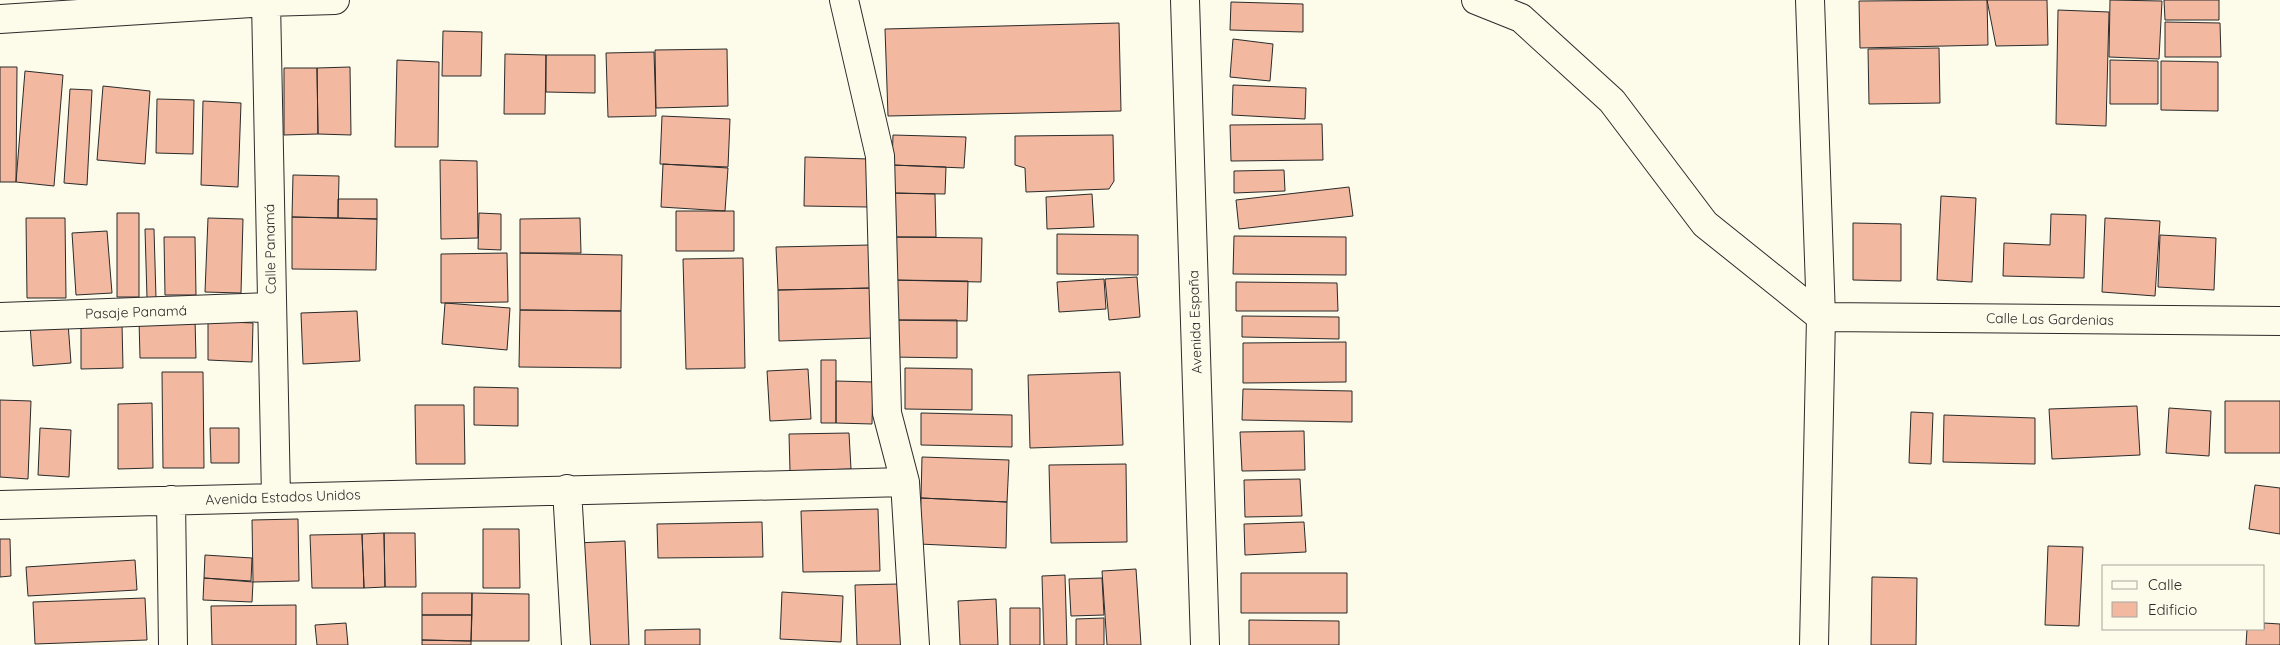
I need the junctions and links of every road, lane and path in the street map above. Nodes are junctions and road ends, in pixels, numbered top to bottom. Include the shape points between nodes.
1 (335, 0) edge
2 (844, 0) edge
3 (1185, 0) edge
4 (1476, 0) edge
5 (1810, 0) edge
6 (266, 2) junction
7 (0, 19) edge
8 (272, 307) junction
9 (0, 316) edge
10 (1820, 317) junction
11 (2280, 321) edge
12 (906, 482) junction
13 (567, 489) junction
14 (276, 497) junction
15 (171, 500) junction
16 (0, 505) edge
17 (172, 645) edge
18 (576, 645) edge
19 (915, 645) edge
20 (1205, 645) edge
21 (1814, 645) edge

1 - 6 street
2 - 12 street via 880,156 887,413
3 - 20 street, Avenida España
4 - 10 street via 1521,18 1612,101 1705,224
5 - 10 street
6 - 7 street
6 - 8 street, Calle Panamá
8 - 9 street, Pasaje Panamá
8 - 14 street, Calle Panamá
10 - 11 street, Calle Las Gardenias
10 - 21 street
12 - 13 street, Avenida Estados Unidos
12 - 19 street
13 - 14 street, Avenida Estados Unidos
13 - 18 street
14 - 15 street, Avenida Estados Unidos
15 - 16 street, Avenida Estados Unidos
15 - 17 street

